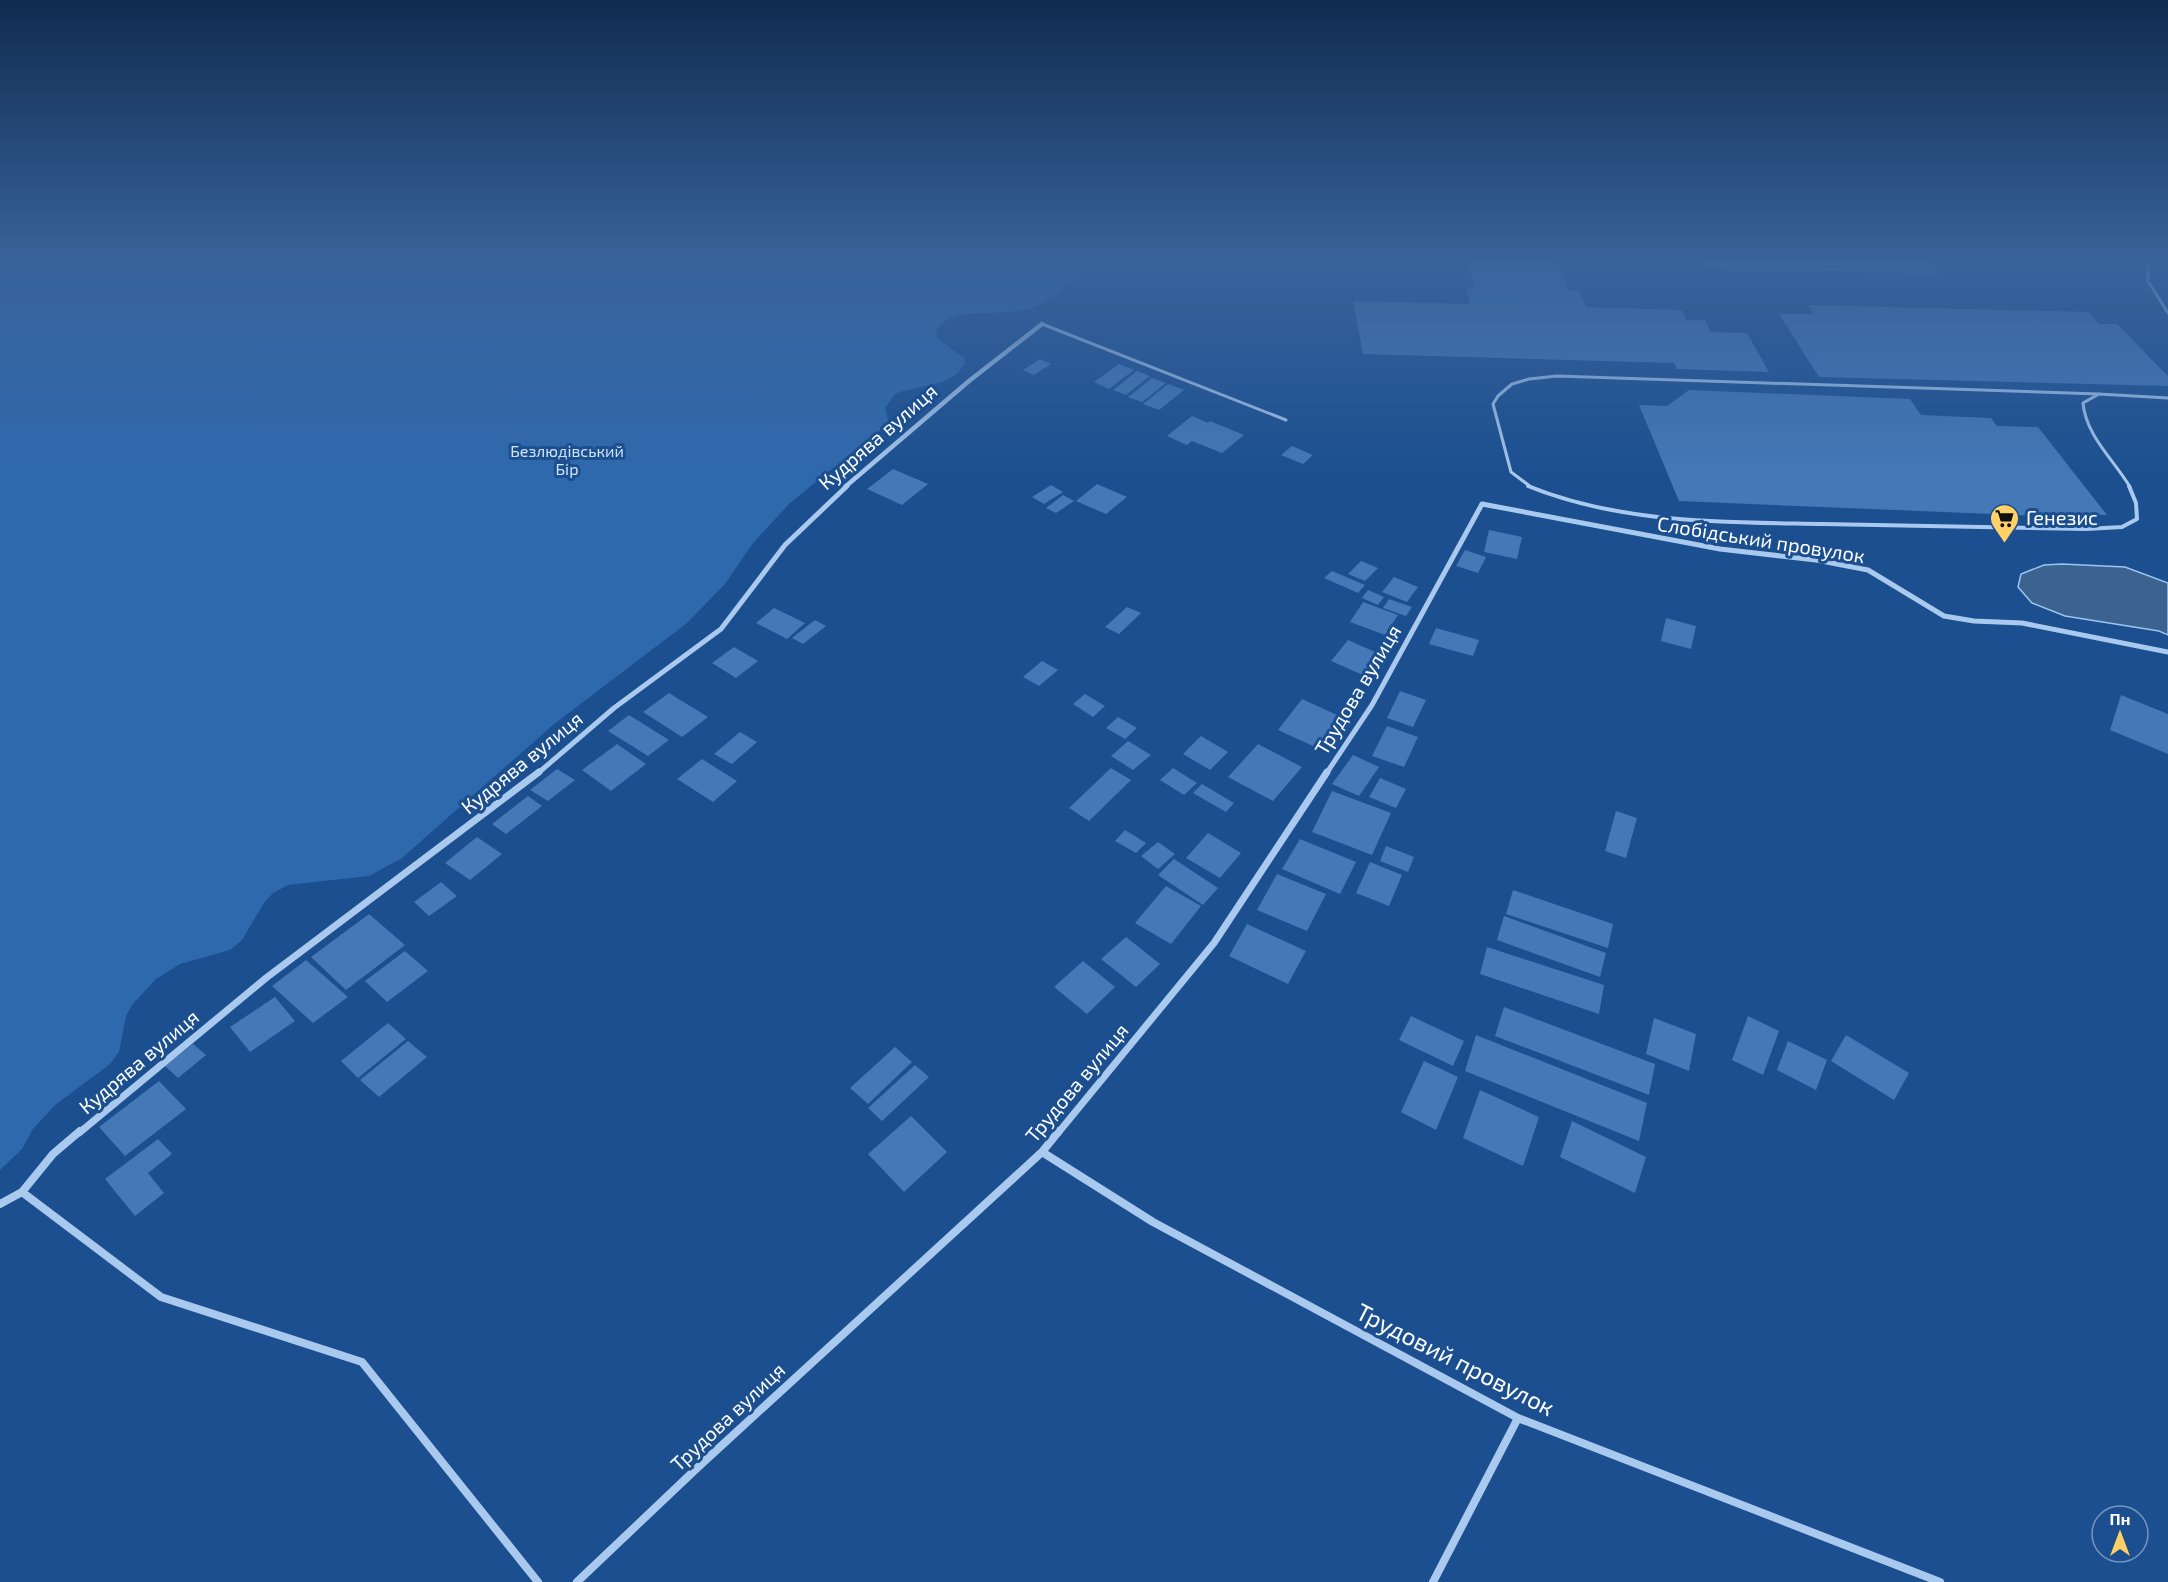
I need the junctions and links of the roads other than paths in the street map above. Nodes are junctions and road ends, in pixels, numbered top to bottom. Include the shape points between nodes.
1 (1032, 332) edge
2 (1062, 332) edge
3 (2100, 394) junction
4 (2168, 398) edge
5 (1286, 420) dead end
6 (1482, 504) joint
7 (2168, 652) edge
8 (1042, 1152) junction
9 (22, 1192) junction
10 (0, 1204) edge
11 (1518, 1418) junction
12 (537, 1582) edge
13 (577, 1582) edge
14 (1433, 1582) edge
15 (1940, 1582) edge

1 - 9 street, Кудрява вулиця via 829,501 785,545 721,629 614,708 523,786 266,978 53,1155
2 - 5 lane
3 - 3 lane via 2083,403 2082,411 2127,481 2139,509 2137,519 2122,527 1730,522 1628,514 1560,499 1518,478 1511,472 1493,404 1497,395 1514,383 1557,376
3 - 4 lane
6 - 7 street, Слобідський провулок via 1720,549 1868,570 1944,616 2022,624
6 - 8 street, Трудова вулиця via 1372,705 1214,943
8 - 11 street, Трудовий провулок via 1153,1222
8 - 13 street, Трудова вулиця
9 - 10 street, Кудрява вулиця
9 - 12 street via 161,1297 362,1362
11 - 14 street
11 - 15 street, Трудовий провулок

